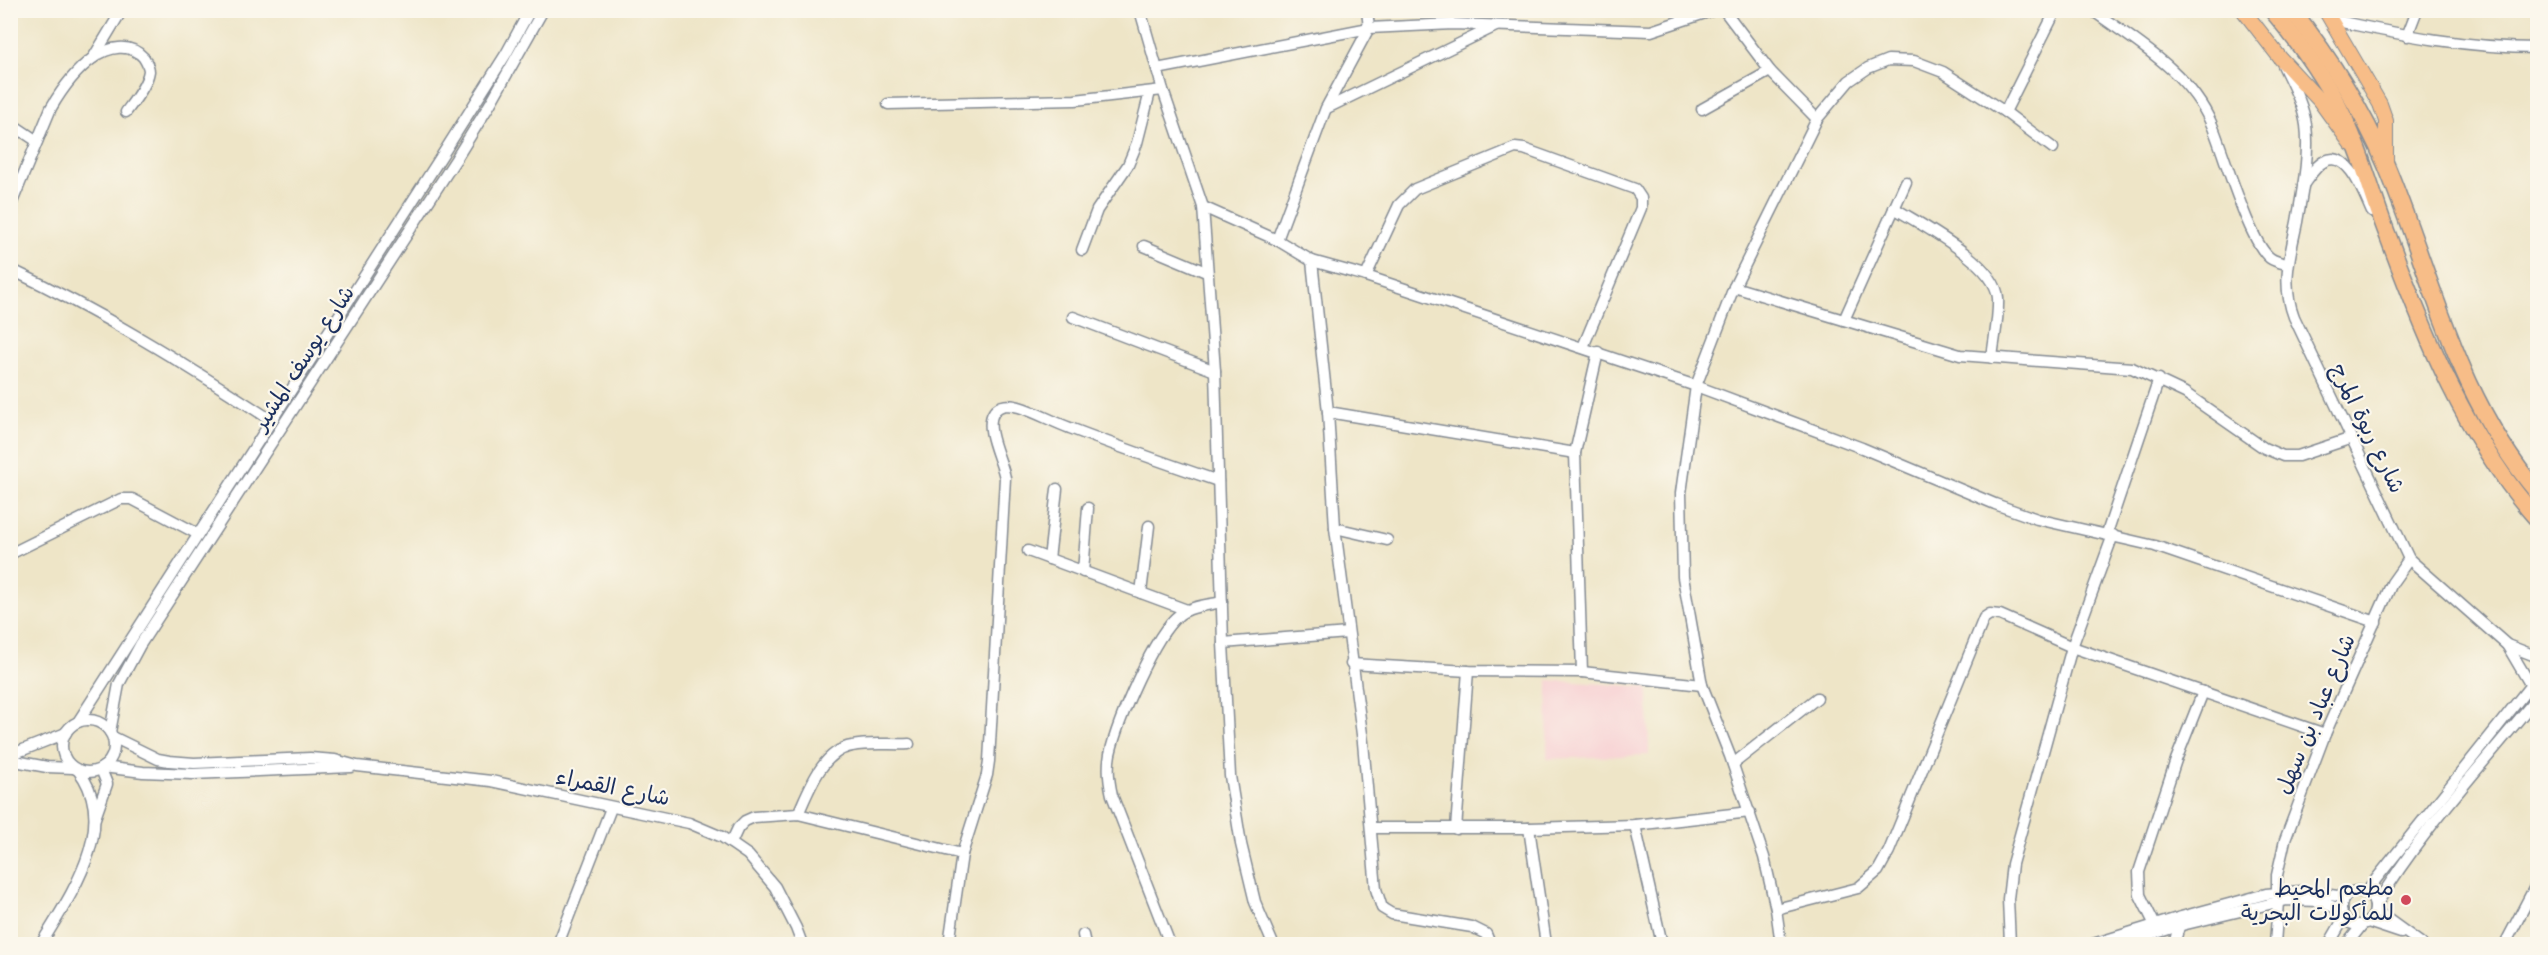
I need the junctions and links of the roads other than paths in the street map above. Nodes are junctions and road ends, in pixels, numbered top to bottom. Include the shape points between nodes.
1 (122, 10) edge
2 (530, 10) edge
3 (543, 10) edge
4 (1140, 10) edge
5 (1367, 10) edge
6 (1714, 10) edge
7 (1724, 10) edge
8 (2056, 10) edge
9 (2091, 10) edge
10 (2243, 10) edge
11 (2272, 10) edge
12 (2292, 10) edge
13 (2417, 10) edge
14 (2329, 15) edge
15 (1499, 25) junction
16 (1369, 28) junction
17 (2407, 36) junction
18 (2538, 48) edge
19 (93, 58) junction
20 (2280, 59) junction
21 (1157, 69) junction
22 (1770, 71) junction
23 (1163, 90) junction
24 (1150, 92) junction
25 (888, 104) dead end
26 (1326, 108) junction
27 (1701, 109) dead end
28 (126, 112) dead end
29 (2005, 112) junction
30 (1817, 119) junction
31 (10, 123) edge
32 (37, 141) junction
33 (2053, 148) dead end
34 (2358, 154) junction
35 (2386, 165) junction
36 (1906, 182) dead end
37 (2302, 185) junction
38 (10, 207) edge
39 (1203, 207) junction
40 (1894, 208) junction
41 (2388, 238) junction
42 (1277, 240) junction
43 (1144, 246) dead end
44 (1082, 250) dead end
45 (1312, 261) junction
46 (2287, 264) junction
47 (10, 269) edge
48 (1206, 272) junction
49 (1366, 276) junction
50 (1734, 287) junction
51 (1073, 317) dead end
52 (1844, 320) junction
53 (1583, 347) junction
54 (1598, 352) junction
55 (1992, 358) junction
56 (1215, 371) junction
57 (2159, 379) junction
58 (1696, 386) junction
59 (1328, 412) junction
60 (271, 420) junction
61 (2352, 438) junction
62 (1575, 453) junction
63 (1218, 481) junction
64 (1057, 489) dead end
65 (2538, 493) edge
66 (1088, 508) dead end
67 (2538, 520) edge
68 (1149, 526) dead end
69 (1335, 528) junction
70 (198, 534) junction
71 (2110, 534) junction
72 (1388, 540) dead end
73 (1028, 551) dead end
74 (10, 554) edge
75 (1049, 559) junction
76 (2409, 559) junction
77 (1083, 572) junction
78 (1141, 593) junction
79 (1222, 602) junction
80 (1187, 610) junction
81 (2376, 622) junction
82 (1348, 633) junction
83 (1223, 643) junction
84 (2507, 645) junction
85 (2072, 647) junction
86 (2538, 657) edge
87 (1351, 664) junction
88 (1468, 670) junction
89 (1582, 672) junction
90 (2534, 680) edge
91 (1702, 685) junction
92 (2203, 692) junction
93 (2538, 696) edge
94 (1817, 698) dead end
95 (78, 722) junction
96 (66, 733) junction
97 (2325, 734) junction
98 (111, 735) junction
99 (909, 744) dead end
100 (10, 755) edge
101 (10, 760) edge
102 (1733, 764) junction
103 (357, 766) junction
104 (102, 768) junction
105 (76, 769) junction
106 (611, 808) junction
107 (1750, 812) junction
108 (798, 814) junction
109 (95, 818) junction
110 (1635, 825) junction
111 (1371, 828) junction
112 (1529, 828) junction
113 (1456, 829) junction
114 (731, 843) junction
115 (962, 854) junction
116 (2538, 881) edge
117 (2365, 893) junction
118 (2277, 897) junction
119 (2345, 897) junction
120 (2375, 908) junction
121 (1776, 909) junction
122 (2343, 914) junction
123 (2181, 921) junction
124 (2365, 923) junction
125 (2154, 925) junction
126 (2410, 936) junction
127 (41, 945) edge
128 (558, 945) edge
129 (802, 945) edge
130 (949, 945) edge
131 (1170, 945) edge
132 (1273, 945) edge
133 (1490, 945) edge
134 (1546, 945) edge
135 (1662, 945) edge
136 (1781, 945) edge
137 (2010, 945) edge
138 (2093, 945) edge
139 (2121, 945) edge
140 (2174, 945) edge
141 (2275, 945) edge
142 (2329, 945) edge
143 (2347, 945) edge
144 (2422, 945) edge
145 (2505, 945) edge

1 - 19 street
2 - 60 street, شارع يوسف المشير via 480,97
3 - 98 street, شارع يوسف المشير via 456,159 140,645 119,684
4 - 21 street
5 - 16 street
6 - 15 street via 1651,31
7 - 22 street
8 - 29 street
9 - 46 street via 2174,70 2199,98 2251,229 2270,258
10 - 20 main road
11 - 34 highway via 2338,108
12 - 35 highway via 2346,87
13 - 17 street
14 - 17 street
14 - 35 main road via 2380,104 2386,122
15 - 16 street
15 - 26 street
16 - 21 street
16 - 26 street
17 - 18 street via 2478,46
19 - 28 street via 111,48 129,48 147,64 146,78
19 - 32 street via 57,97
20 - 34 main road via 2319,100
20 - 37 street, شارع ربوة المرج via 2302,105 2306,126
21 - 23 street
22 - 27 street
22 - 30 street
23 - 24 street
23 - 39 street
24 - 25 street via 1075,100
24 - 44 street via 1128,165 1097,210
26 - 42 street
29 - 30 street via 1943,72 1914,61 1888,60 1849,81
29 - 33 street
30 - 50 street
31 - 32 street
32 - 38 street
34 - 41 highway
35 - 65 highway via 2462,371 2497,437
36 - 40 street
37 - 41 street via 2325,161 2341,161 2354,175
37 - 46 street, شارع ربوة المرج
39 - 42 street
39 - 48 street
40 - 52 street
40 - 55 street via 1981,267 1992,281 1998,296
41 - 67 highway via 2453,392 2496,466
42 - 45 street
43 - 48 street
45 - 49 street
45 - 59 street
46 - 61 street, شارع ربوة المرج via 2286,291 2294,317
47 - 60 street via 101,316
48 - 56 street
49 - 53 street
49 - 53 street via 1406,196 1503,151 1524,148 1635,189 1641,198 1641,208
50 - 52 street
50 - 58 street
51 - 56 street
52 - 55 street via 1931,348
53 - 54 street
54 - 58 street
54 - 62 street
55 - 57 street via 2132,368
56 - 63 street
57 - 61 street via 2264,448 2283,456 2298,456
57 - 71 street
58 - 71 street via 1862,448 1995,504 2037,519
58 - 91 street via 1681,493 1681,527 1683,578
59 - 62 street
59 - 69 street
60 - 70 street, شارع يوسف المشير
61 - 76 street, شارع ربوة المرج
62 - 89 street
63 - 79 street
63 - 115 street via 1018,407 1006,405 994,412 990,431 1005,478 989,761
64 - 75 street
66 - 77 street
68 - 78 street
69 - 72 street
69 - 82 street
70 - 74 street via 132,499 121,499
70 - 95 street, شارع يوسف المشير
71 - 81 street
71 - 85 street
73 - 75 street
75 - 77 street
76 - 81 street, شارع عباد بن سهل via 2392,583
76 - 84 street, شارع ربوة المرج
77 - 78 street
78 - 80 street
79 - 80 street
79 - 83 street
80 - 131 street via 1161,636 1131,694 1110,756 1108,778
81 - 97 street, شارع عباد بن سهل
82 - 83 street
82 - 87 street
83 - 132 street via 1235,811 1255,902
84 - 86 street, شارع ربوة المرج
84 - 90 street, شارع ربوة المرج
85 - 92 street
85 - 121 street via 2000,615 1984,618 1878,871 1858,888
85 - 137 street via 2012,864 2008,899
87 - 88 street
87 - 111 street
88 - 89 street
88 - 113 street
89 - 91 street
90 - 117 street
91 - 102 street
92 - 97 street
92 - 125 street via 2139,872 2140,895
93 - 120 street via 2447,804
94 - 102 street
95 - 96 street
95 - 98 street via 96,721
96 - 100 street
96 - 105 street via 62,752
97 - 118 street, شارع عباد بن سهل via 2285,840 2277,875
98 - 103 street, شارع القمراء via 169,761 310,758
98 - 104 street via 114,751
99 - 108 street via 851,746 833,755 819,771
101 - 105 street
102 - 107 street
103 - 104 street, شارع القمراء via 193,774
103 - 106 street, شارع القمراء via 490,781
104 - 105 street via 88,772
104 - 109 street via 106,784
105 - 109 street via 91,792
106 - 114 street, شارع القمراء via 689,823
106 - 128 street
107 - 110 street
107 - 121 street
108 - 114 street via 754,817 738,828
108 - 115 street
109 - 127 street via 79,877
110 - 112 street
110 - 135 street
111 - 113 street
111 - 133 street via 1376,889 1382,908 1392,914 1472,927 1486,934
112 - 113 street
112 - 134 street
114 - 129 street, شارع القمراء via 748,855 775,887
115 - 130 street
116 - 145 street
117 - 119 street via 2354,892
117 - 120 street via 2372,898
118 - 119 street via 2316,892
118 - 122 street via 2327,903
118 - 123 street
118 - 141 street, شارع عباد بن سهل
119 - 122 street
120 - 124 street
120 - 126 street
121 - 136 street
122 - 124 street via 2352,924
122 - 142 street
123 - 125 street
123 - 139 street
123 - 140 street
124 - 126 street
124 - 143 street
125 - 138 street
126 - 144 street

